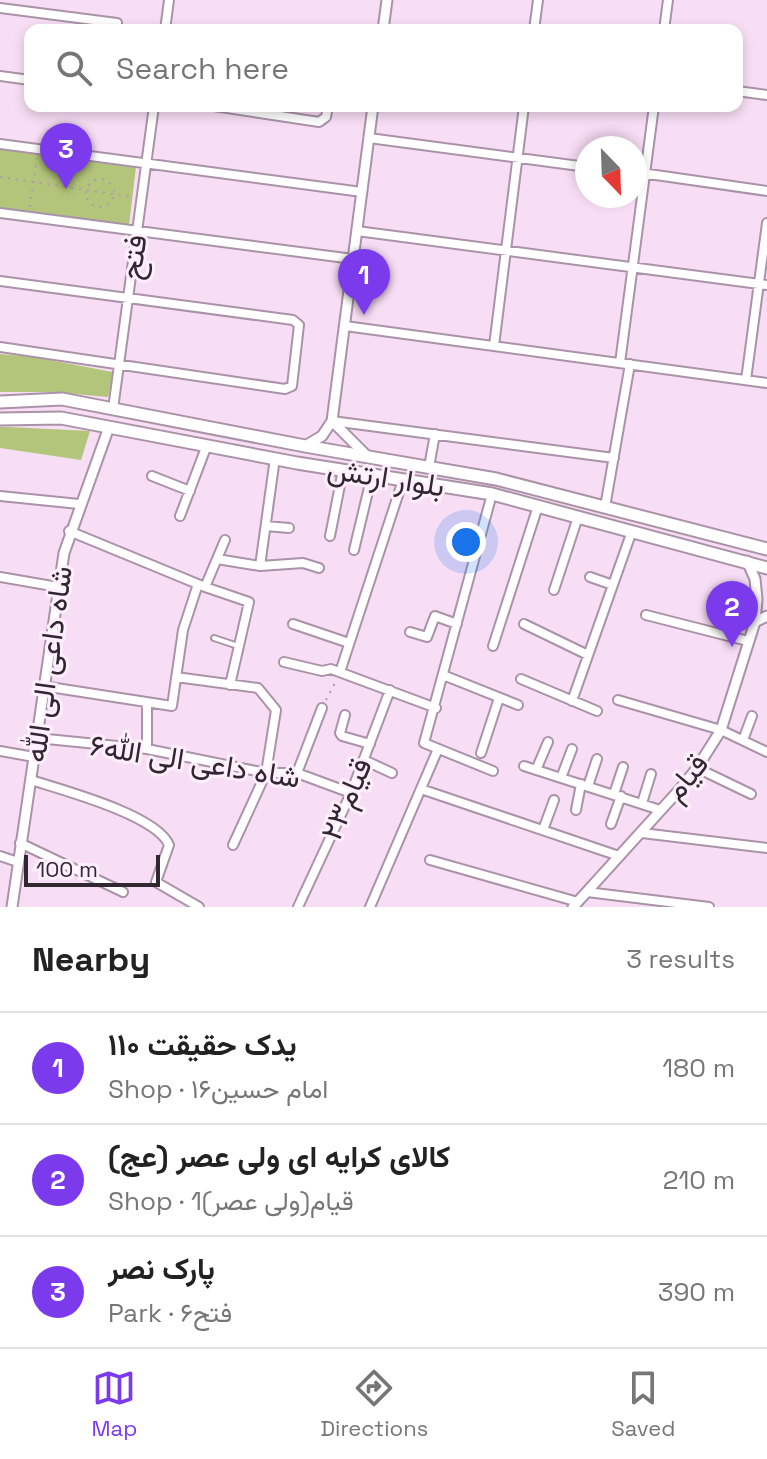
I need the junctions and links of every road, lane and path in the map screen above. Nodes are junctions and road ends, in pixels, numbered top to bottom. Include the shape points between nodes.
1 (169, 0) edge
2 (387, 0) edge
3 (538, 0) edge
4 (668, 0) edge
5 (0, 8) edge
6 (117, 24) edge
7 (166, 24) edge
8 (384, 24) edge
9 (535, 24) edge
10 (665, 24) edge
11 (0, 76) edge
12 (24, 79) edge
13 (743, 92) edge
14 (767, 95) edge
15 (153, 112) edge
16 (253, 112) edge
17 (326, 112) edge
18 (372, 112) edge
19 (523, 112) edge
20 (653, 112) edge
21 (369, 138) junction
22 (647, 140) edge
23 (0, 144) edge
24 (38, 149) junction
25 (518, 158) junction
26 (146, 163) junction
27 (575, 165) edge
28 (647, 174) edge
29 (0, 177) edge
30 (34, 182) junction
31 (86, 190) junction
32 (767, 191) edge
33 (362, 192) junction
34 (115, 194) junction
35 (142, 198) junction
36 (637, 208) edge
37 (0, 213) edge
38 (29, 217) junction
39 (767, 223) edge
40 (357, 231) junction
41 (137, 232) junction
42 (506, 251) junction
43 (353, 259) junction
44 (632, 267) junction
45 (0, 281) edge
46 (763, 284) edge
47 (128, 298) junction
48 (345, 326) junction
49 (494, 346) junction
50 (5, 348) edge
51 (620, 363) junction
52 (630, 364) junction
53 (119, 366) junction
54 (746, 380) junction
55 (767, 383) edge
56 (0, 402) edge
57 (113, 409) junction
58 (0, 419) edge
59 (332, 421) junction
60 (109, 427) junction
61 (435, 434) junction
62 (207, 445) junction
63 (305, 446) junction
64 (367, 456) junction
65 (275, 458) junction
66 (614, 458) junction
67 (429, 467) junction
68 (343, 470) junction
69 (372, 475) junction
70 (152, 476) dead end
71 (403, 480) junction
72 (190, 491) junction
73 (492, 494) junction
74 (0, 496) edge
75 (79, 504) junction
76 (538, 506) junction
77 (605, 507) junction
78 (180, 516) dead end
79 (578, 517) junction
80 (266, 526) junction
81 (289, 528) dead end
82 (69, 531) junction
83 (632, 531) junction
84 (330, 536) dead end
85 (225, 540) dead end
86 (767, 549) edge
87 (354, 550) dead end
88 (217, 559) junction
89 (747, 561) junction
90 (260, 566) junction
91 (319, 568) dead end
92 (767, 568) edge
93 (0, 577) edge
94 (590, 577) dead end
95 (202, 585) junction
96 (613, 585) junction
97 (58, 587) junction
98 (554, 590) dead end
99 (646, 615) dead end
100 (767, 616) edge
101 (755, 622) junction
102 (293, 624) dead end
103 (457, 624) junction
104 (524, 624) dead end
105 (410, 632) dead end
106 (214, 638) dead end
107 (748, 641) junction
108 (349, 643) junction
109 (239, 646) junction
110 (493, 646) dead end
111 (588, 655) junction
112 (284, 662) dead end
113 (340, 672) junction
114 (443, 675) junction
115 (176, 677) junction
116 (521, 679) dead end
117 (230, 685) junction
118 (43, 686) junction
119 (390, 690) junction
120 (499, 698) junction
121 (618, 700) dead end
122 (572, 701) junction
123 (147, 702) junction
124 (518, 705) dead end
125 (322, 708) joint
126 (436, 708) junction
127 (597, 711) dead end
128 (345, 715) dead end
129 (752, 716) dead end
130 (721, 730) junction
131 (37, 738) junction
132 (743, 740) junction
133 (548, 742) dead end
134 (370, 744) junction
135 (147, 749) junction
136 (438, 749) junction
137 (572, 749) dead end
138 (0, 751) edge
139 (767, 752) edge
140 (481, 753) dead end
141 (34, 757) junction
142 (597, 759) dead end
143 (364, 760) junction
144 (524, 766) dead end
145 (623, 767) dead end
146 (697, 768) junction
147 (536, 770) junction
148 (493, 771) dead end
149 (266, 773) junction
150 (297, 773) junction
151 (392, 773) dead end
152 (651, 774) dead end
153 (561, 778) junction
154 (31, 780) junction
155 (584, 785) junction
156 (421, 789) junction
157 (351, 793) junction
158 (751, 794) dead end
159 (617, 795) junction
160 (554, 800) dead end
161 (642, 803) junction
162 (576, 810) dead end
163 (660, 810) junction
164 (611, 824) dead end
165 (543, 830) junction
166 (642, 833) junction
167 (20, 843) junction
168 (233, 845) dead end
169 (767, 848) edge
170 (0, 856) edge
171 (619, 856) junction
172 (430, 860) dead end
173 (18, 862) junction
174 (123, 892) dead end
175 (587, 892) junction
176 (176, 895) junction
177 (576, 905) edge
178 (12, 907) edge
179 (170, 907) edge
180 (199, 907) edge
181 (298, 907) edge
182 (370, 907) edge
183 (709, 907) edge

1 - 7 street
2 - 8 street
3 - 9 street
4 - 10 street
5 - 6 street
11 - 12 street
13 - 14 street
15 - 26 street, فتح
16 - 17 street via 319,122
18 - 21 street
19 - 25 street
20 - 22 street
21 - 25 street
21 - 33 street
23 - 24 street
24 - 26 street
24 - 30 path
25 - 27 street
25 - 42 street
26 - 33 street
26 - 35 street, فتح
28 - 32 street
29 - 30 path
30 - 31 path
30 - 38 path
31 - 34 path
31 - 34 path via 95,179 103,179
31 - 34 path via 86,198 98,208 106,207
33 - 40 street
34 - 35 path
35 - 41 street, فتح
36 - 44 street
37 - 38 street
38 - 41 street
39 - 46 street
40 - 42 street
40 - 43 street
41 - 43 street
41 - 47 street, فتح
42 - 44 street
42 - 49 street
43 - 48 street
44 - 46 street
44 - 51 street
45 - 47 street
46 - 54 street
47 - 53 street, فتح
47 - 53 street via 297,321 292,386
48 - 49 street
48 - 59 street
49 - 51 street
50 - 53 street
51 - 52 street
52 - 54 street
52 - 66 street
53 - 57 street, فتح
54 - 55 street
56 - 57 main road, بلوار ارتش via 62,399
57 - 63 main road, بلوار ارتش
58 - 60 main road, بلوار ارتش via 61,418
59 - 61 street
59 - 63 street via 322,436
59 - 64 street
60 - 62 main road, بلوار ارتش
60 - 75 street, شاه داعی الی الله
61 - 66 street
61 - 67 street
62 - 65 main road, بلوار ارتش
62 - 72 street
63 - 64 main road, بلوار ارتش
64 - 67 main road, بلوار ارتش
65 - 68 main road, بلوار ارتش
65 - 80 street
66 - 77 street
67 - 77 main road, بلوار ارتش
68 - 69 main road, بلوار ارتش
68 - 84 street
69 - 71 main road, بلوار ارتش
69 - 87 street
70 - 72 street
71 - 73 main road, بلوار ارتش
71 - 108 street
72 - 78 street
73 - 76 main road, بلوار ارتش
73 - 103 street
74 - 75 street
75 - 82 street, شاه داعی الی الله
76 - 79 main road, بلوار ارتش
76 - 110 street
77 - 86 main road, بلوار ارتش
79 - 83 main road, بلوار ارتش
79 - 98 street
80 - 81 street
80 - 90 street
82 - 95 street
82 - 97 street, شاه داعی الی الله
83 - 89 main road, بلوار ارتش
83 - 96 street
85 - 88 street
88 - 90 street
88 - 95 street
89 - 92 main road, بلوار ارتش
89 - 101 street, قیام via 755,579
90 - 91 street via 303,563
93 - 97 street
94 - 96 street
95 - 109 street via 249,602
95 - 115 street via 183,630
96 - 111 street
97 - 118 street, شاه داعی الی الله
99 - 107 street
100 - 101 street
101 - 107 street, قیام
102 - 108 street
103 - 105 street via 435,616 427,637
103 - 114 street
104 - 111 street
106 - 109 lane
107 - 130 street, قیام
108 - 113 street
109 - 117 street
111 - 122 street
112 - 113 street
113 - 119 street
113 - 125 path
114 - 120 street
114 - 126 street
115 - 117 street
115 - 123 street via 172,706
116 - 122 street
117 - 149 street via 258,688 276,710
118 - 123 street
118 - 131 street, شاه داعی الی الله
119 - 126 street
119 - 134 street, قیام۲۳
120 - 124 street
120 - 140 street
121 - 130 street
122 - 127 street
123 - 135 street
125 - 150 street
126 - 136 street via 424,743
128 - 134 street via 342,736
129 - 132 street
130 - 132 street
130 - 146 street, قیام
131 - 135 street, شاه داعی الی الله۶
131 - 141 street, شاه داعی الی الله
132 - 139 street
133 - 147 street
134 - 143 street, قیام۲۳
135 - 149 street, شاه داعی الی الله۶
136 - 148 street
136 - 156 street
137 - 153 street
138 - 141 street
141 - 154 street, شاه داعی الی الله
142 - 155 street
143 - 151 street
143 - 157 street, قیام۲۳
144 - 147 street
145 - 159 street
146 - 158 street
146 - 163 street, قیام
147 - 153 street
149 - 150 street, شاه داعی الی الله۶
149 - 168 street
150 - 157 street, شاه داعی الی الله۶
152 - 161 street
153 - 155 street
154 - 167 street, شاه داعی الی الله
154 - 176 street via 150,825 169,845 155,878
155 - 159 street
155 - 162 street
156 - 165 street
156 - 182 street
157 - 181 street, قیام۲۳
159 - 161 street
159 - 164 street
160 - 165 street
161 - 163 street
163 - 166 street, قیام
165 - 171 street
166 - 169 street
166 - 171 street, قیام
167 - 173 street, شاه داعی الی الله
167 - 174 street
170 - 173 street
171 - 175 street, قیام
172 - 177 street
173 - 178 street, شاه داعی الی الله
175 - 177 street, قیام
175 - 183 street
176 - 179 street
176 - 180 street

